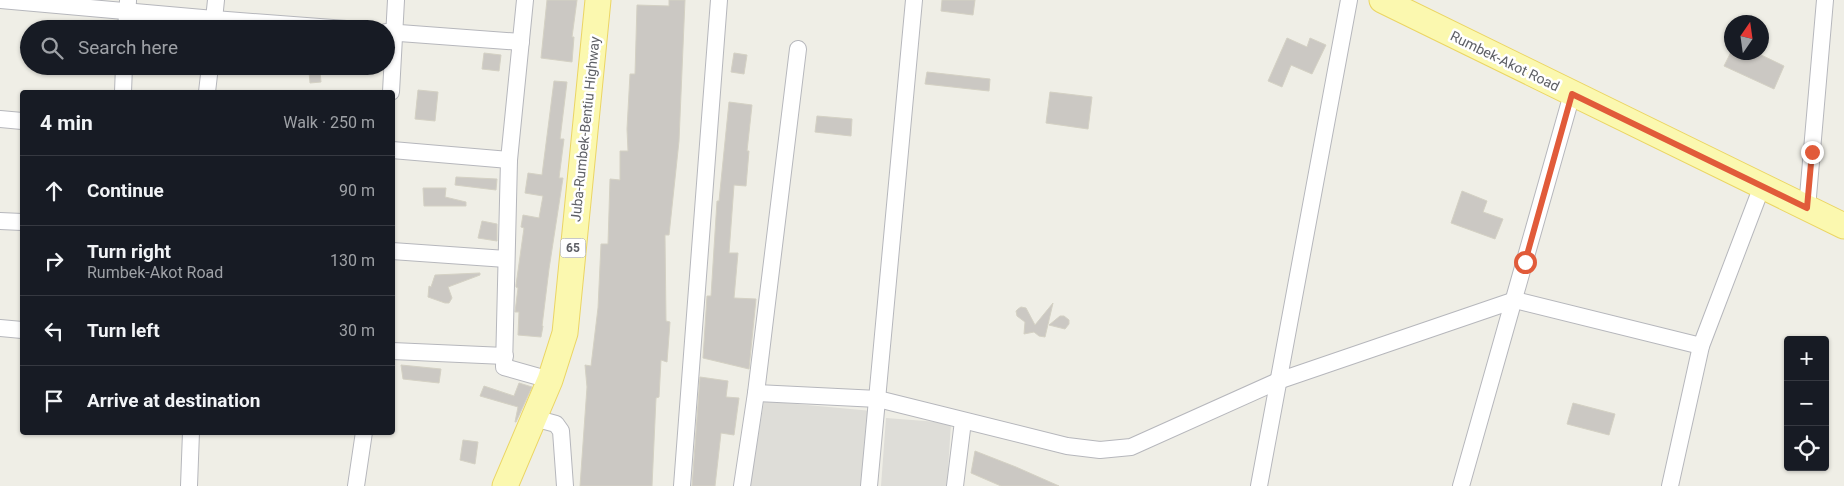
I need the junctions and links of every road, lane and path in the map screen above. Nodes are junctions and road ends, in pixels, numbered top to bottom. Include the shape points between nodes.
1 (0, 0) edge
2 (216, 0) edge
3 (396, 0) edge
4 (525, 0) edge
5 (598, 0) edge
6 (719, 0) edge
7 (914, 0) edge
8 (1349, 0) edge
9 (1382, 0) edge
10 (1825, 0) edge
11 (128, 5) edge
12 (127, 20) edge
13 (196, 20) edge
14 (214, 20) edge
15 (392, 20) edge
16 (395, 32) edge
17 (521, 42) junction
18 (798, 49) dead end
19 (124, 75) edge
20 (209, 75) edge
21 (391, 75) edge
22 (123, 90) edge
23 (207, 90) edge
24 (392, 90) edge
25 (1572, 94) junction
26 (0, 119) edge
27 (20, 121) edge
28 (395, 150) edge
29 (509, 160) junction
30 (1762, 186) junction
31 (1807, 208) junction
32 (0, 221) edge
33 (20, 222) edge
34 (1844, 226) edge
35 (395, 251) edge
36 (506, 258) junction
37 (1515, 300) junction
38 (0, 328) edge
39 (20, 330) edge
40 (1701, 346) junction
41 (395, 351) edge
42 (505, 356) junction
43 (550, 380) junction
44 (1278, 380) junction
45 (756, 393) junction
46 (878, 399) junction
47 (534, 418) junction
48 (963, 421) junction
49 (191, 435) edge
50 (364, 435) edge
51 (189, 486) edge
52 (356, 486) edge
53 (505, 486) edge
54 (565, 486) edge
55 (682, 486) edge
56 (742, 486) edge
57 (869, 486) edge
58 (955, 486) edge
59 (1259, 486) edge
60 (1461, 486) edge
61 (1670, 486) edge

1 - 11 street
2 - 14 street
3 - 15 street
4 - 17 street
5 - 43 main road, Juba-Rumbek-Bentiu Highway / 65 via 565,333
6 - 55 street
7 - 46 street
8 - 44 street
9 - 25 main road, Rumbek-Akot Road
10 - 31 street
11 - 12 street
11 - 13 street
16 - 17 street
17 - 29 street
18 - 45 street
19 - 22 street
20 - 23 street
21 - 24 street
25 - 30 main road, Rumbek-Akot Road
25 - 37 street
26 - 27 street
28 - 29 street
29 - 36 street
30 - 31 main road, Rumbek-Akot Road
30 - 40 street
31 - 34 main road, Rumbek-Akot Road
32 - 33 street
35 - 36 street
36 - 42 street
37 - 40 street
37 - 44 street
37 - 60 street
38 - 39 street
40 - 61 street
41 - 42 street
42 - 43 street via 504,367
43 - 47 main road, Juba-Rumbek-Bentiu Highway / 65
44 - 48 street via 1130,447 1100,450 1067,446
44 - 59 street
45 - 46 street
45 - 56 street
46 - 48 street
46 - 57 street
47 - 53 main road, Juba-Rumbek-Bentiu Highway / 65
47 - 54 street via 556,424 561,432
48 - 58 street
49 - 51 street
50 - 52 street

